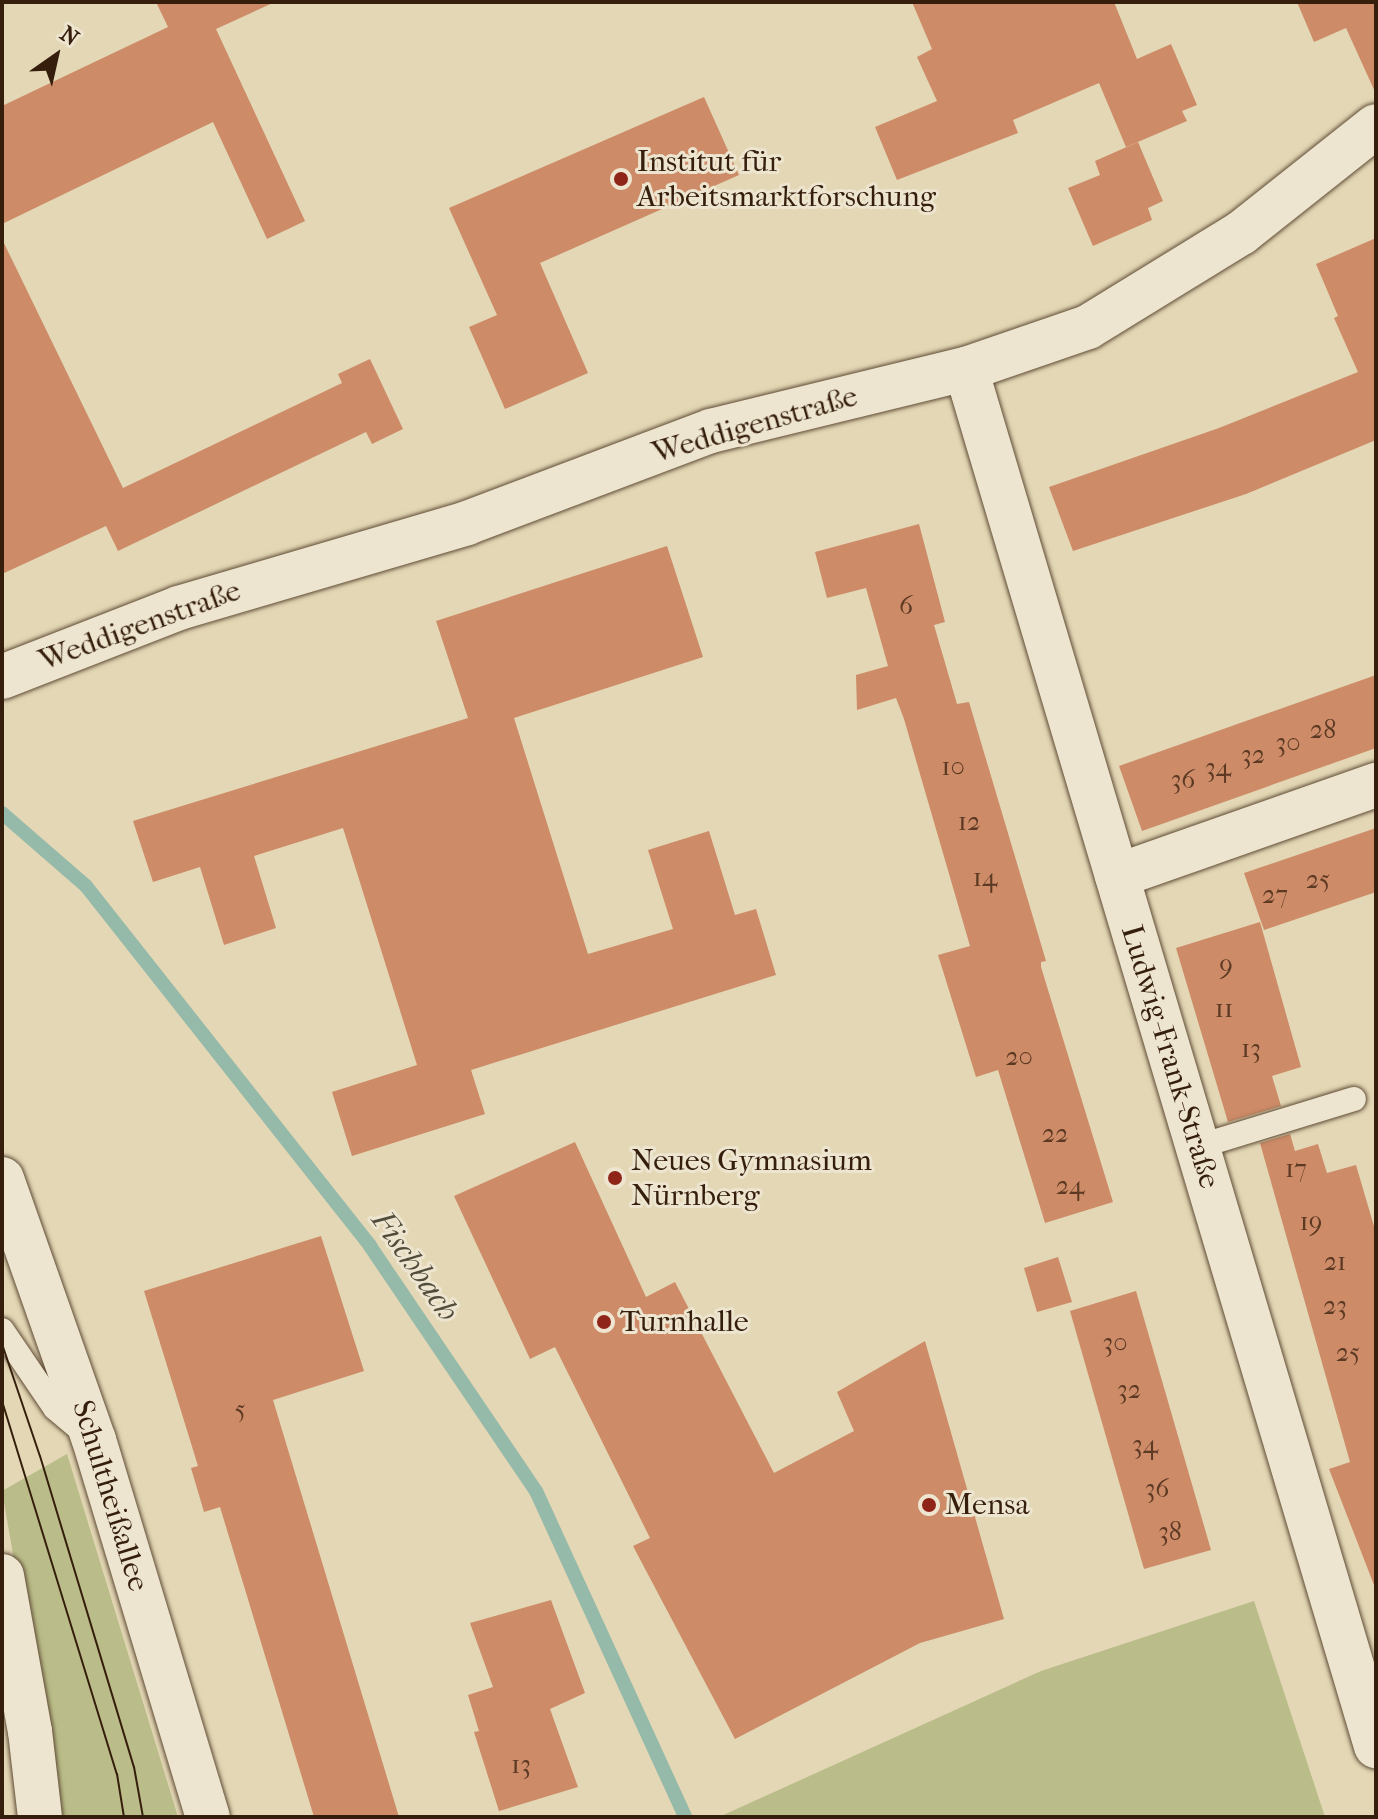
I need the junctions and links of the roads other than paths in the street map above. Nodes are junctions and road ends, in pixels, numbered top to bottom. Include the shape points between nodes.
1 (1376, 126) edge
2 (966, 369) junction
3 (2, 677) edge
4 (1376, 785) edge
5 (1117, 876) junction
6 (1354, 1099) dead end
7 (1197, 1147) junction
8 (2, 1179) edge
9 (2, 1330) edge
10 (94, 1440) junction
11 (2, 1576) edge
12 (1376, 1743) edge
13 (40, 1817) edge
14 (208, 1817) edge

1 - 2 street, Weddigenstraße via 1241,233 1088,327
2 - 3 street, Weddigenstraße via 711,431 467,523 179,608
2 - 5 street, Ludwig-Frank-Straße
4 - 5 street
5 - 7 street, Ludwig-Frank-Straße
6 - 7 lane
7 - 12 street, Ludwig-Frank-Straße
8 - 10 street, Schultheißallee
9 - 10 lane via 55,1408
10 - 14 street, Schultheißallee
11 - 13 street

